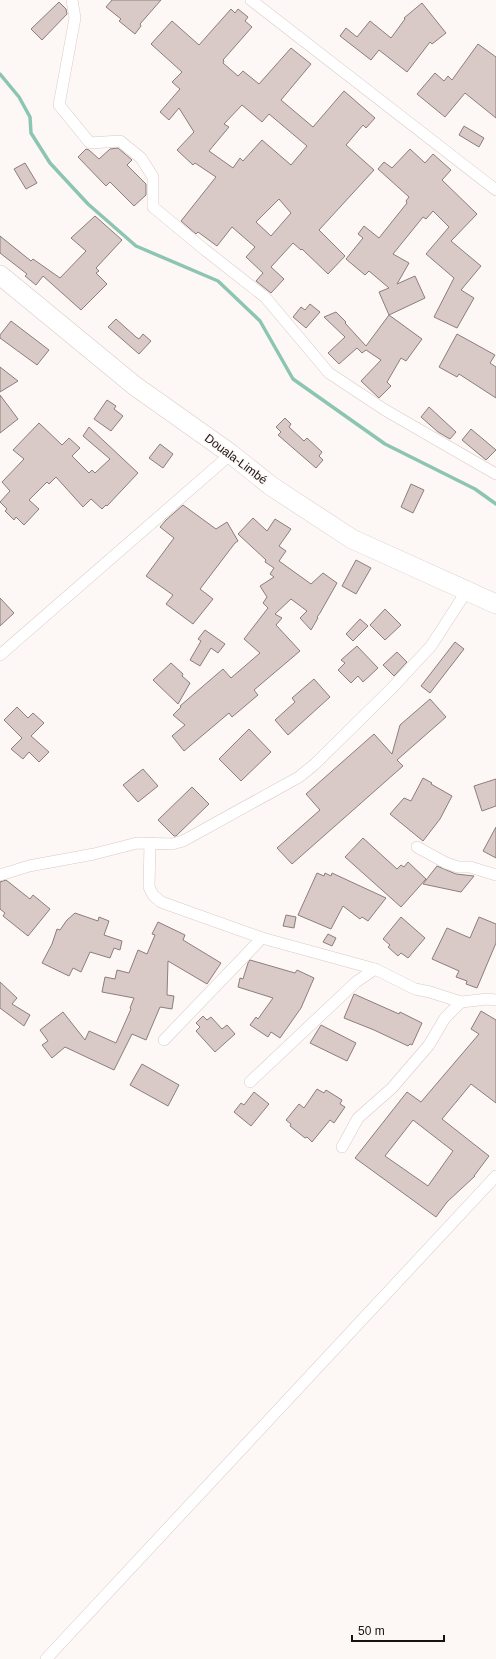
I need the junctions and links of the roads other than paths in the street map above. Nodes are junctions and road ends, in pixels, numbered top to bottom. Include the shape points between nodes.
1 (72, 0) edge
2 (251, 0) edge
3 (496, 190) edge
4 (0, 275) edge
5 (231, 454) junction
6 (496, 474) edge
7 (466, 592) junction
8 (496, 604) edge
9 (1, 653) edge
10 (150, 843) junction
11 (417, 847) dead end
12 (0, 875) edge
13 (496, 875) edge
14 (262, 938) junction
15 (375, 969) junction
16 (496, 1000) edge
17 (460, 1002) junction
18 (164, 1040) dead end
19 (250, 1082) dead end
20 (342, 1147) dead end
21 (496, 1176) edge
22 (46, 1659) edge

1 - 6 street via 75,18 59,105 90,143 120,141 141,158 153,177 153,207 265,297 328,373 385,410
2 - 3 street
4 - 5 highway, Douala-Limbé via 135,386
5 - 7 highway, Douala-Limbé via 271,486 352,539
5 - 9 street
7 - 8 highway, Douala-Limbé
7 - 10 street via 430,646 392,688 309,768 282,787 183,841 172,844
10 - 12 street via 137,843 43,863
10 - 14 street via 149,887 161,902
11 - 13 street via 446,863
14 - 15 street
14 - 18 street
15 - 17 street via 415,989
15 - 19 street via 356,982
16 - 17 street
17 - 20 street via 445,1018 429,1045 392,1088 358,1118
21 - 22 street

